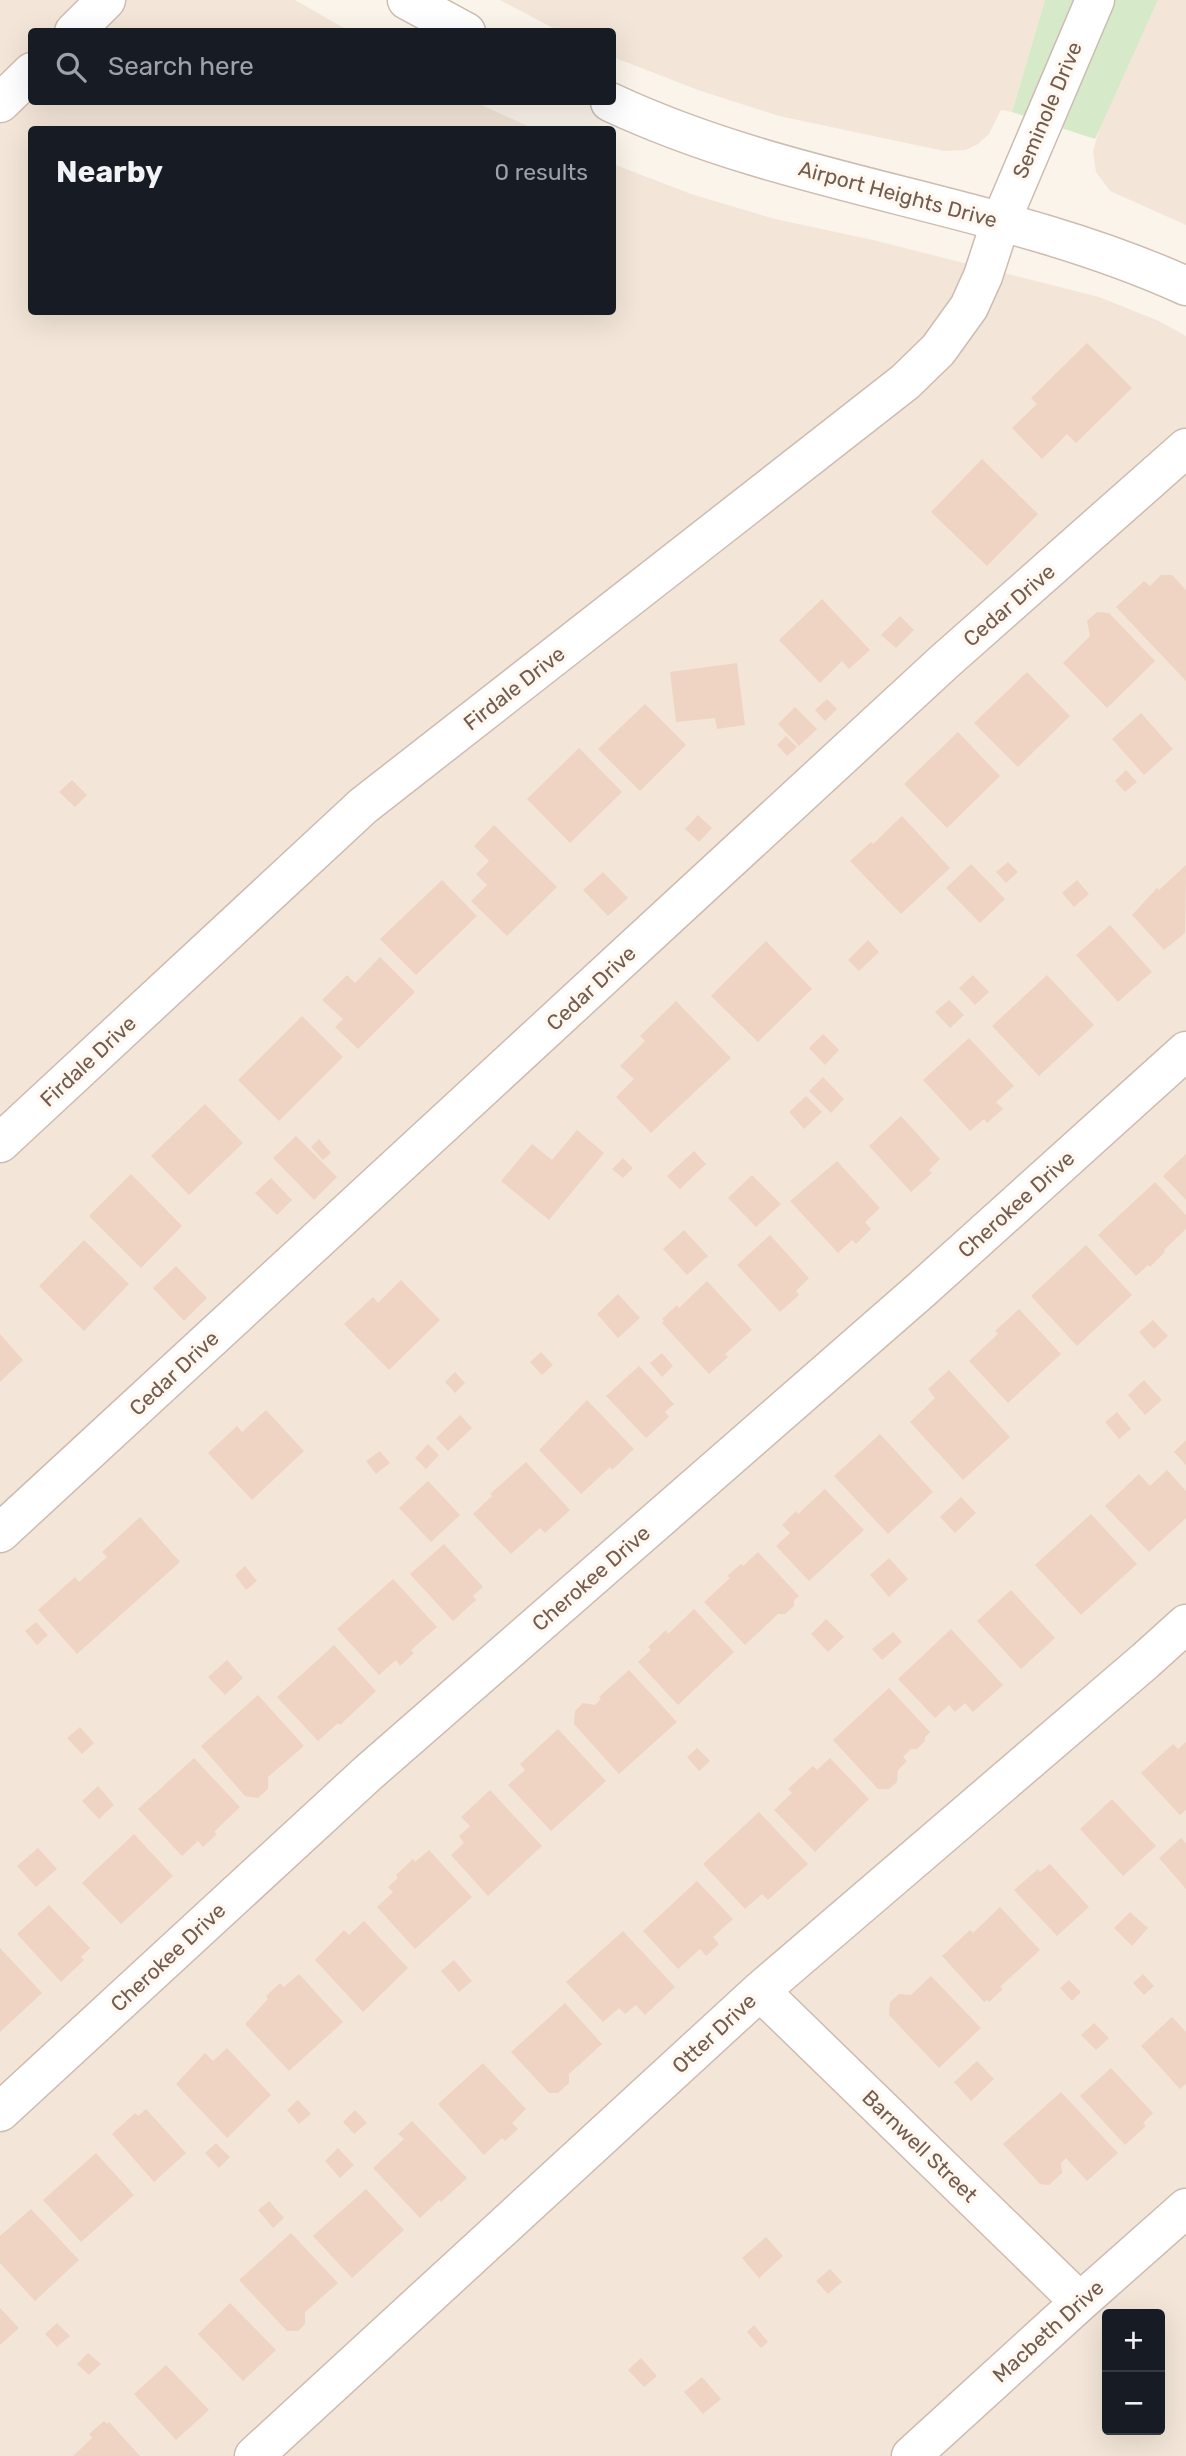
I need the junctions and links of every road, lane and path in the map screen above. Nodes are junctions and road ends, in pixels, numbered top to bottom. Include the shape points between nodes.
1 (106, 0) edge
2 (407, 0) edge
3 (1095, 0) edge
4 (78, 28) edge
5 (459, 28) edge
6 (28, 76) edge
7 (0, 103) edge
8 (616, 105) edge
9 (1001, 221) junction
10 (1186, 286) edge
11 (1186, 448) edge
12 (1186, 1051) edge
13 (0, 1143) edge
14 (0, 1533) edge
15 (1186, 1624) edge
16 (760, 1991) junction
17 (0, 2112) edge
18 (1186, 2208) edge
19 (1080, 2302) junction
20 (254, 2456) edge
21 (911, 2456) edge

1 - 4 street
2 - 5 street
3 - 9 street, Seminole Drive
6 - 7 street
8 - 9 street, Airport Heights Drive via 741,151
9 - 10 street, Airport Heights Drive via 1098,250
9 - 13 street, Firdale Drive via 969,307 938,350 905,382 363,806
11 - 14 street, Cedar Drive via 945,661
12 - 17 street, Cherokee Drive via 921,1290 368,1773
15 - 16 street, Otter Drive
16 - 19 street, Barnwell Street
16 - 20 street, Otter Drive
18 - 19 street, Macbeth Drive
19 - 21 street, Macbeth Drive

